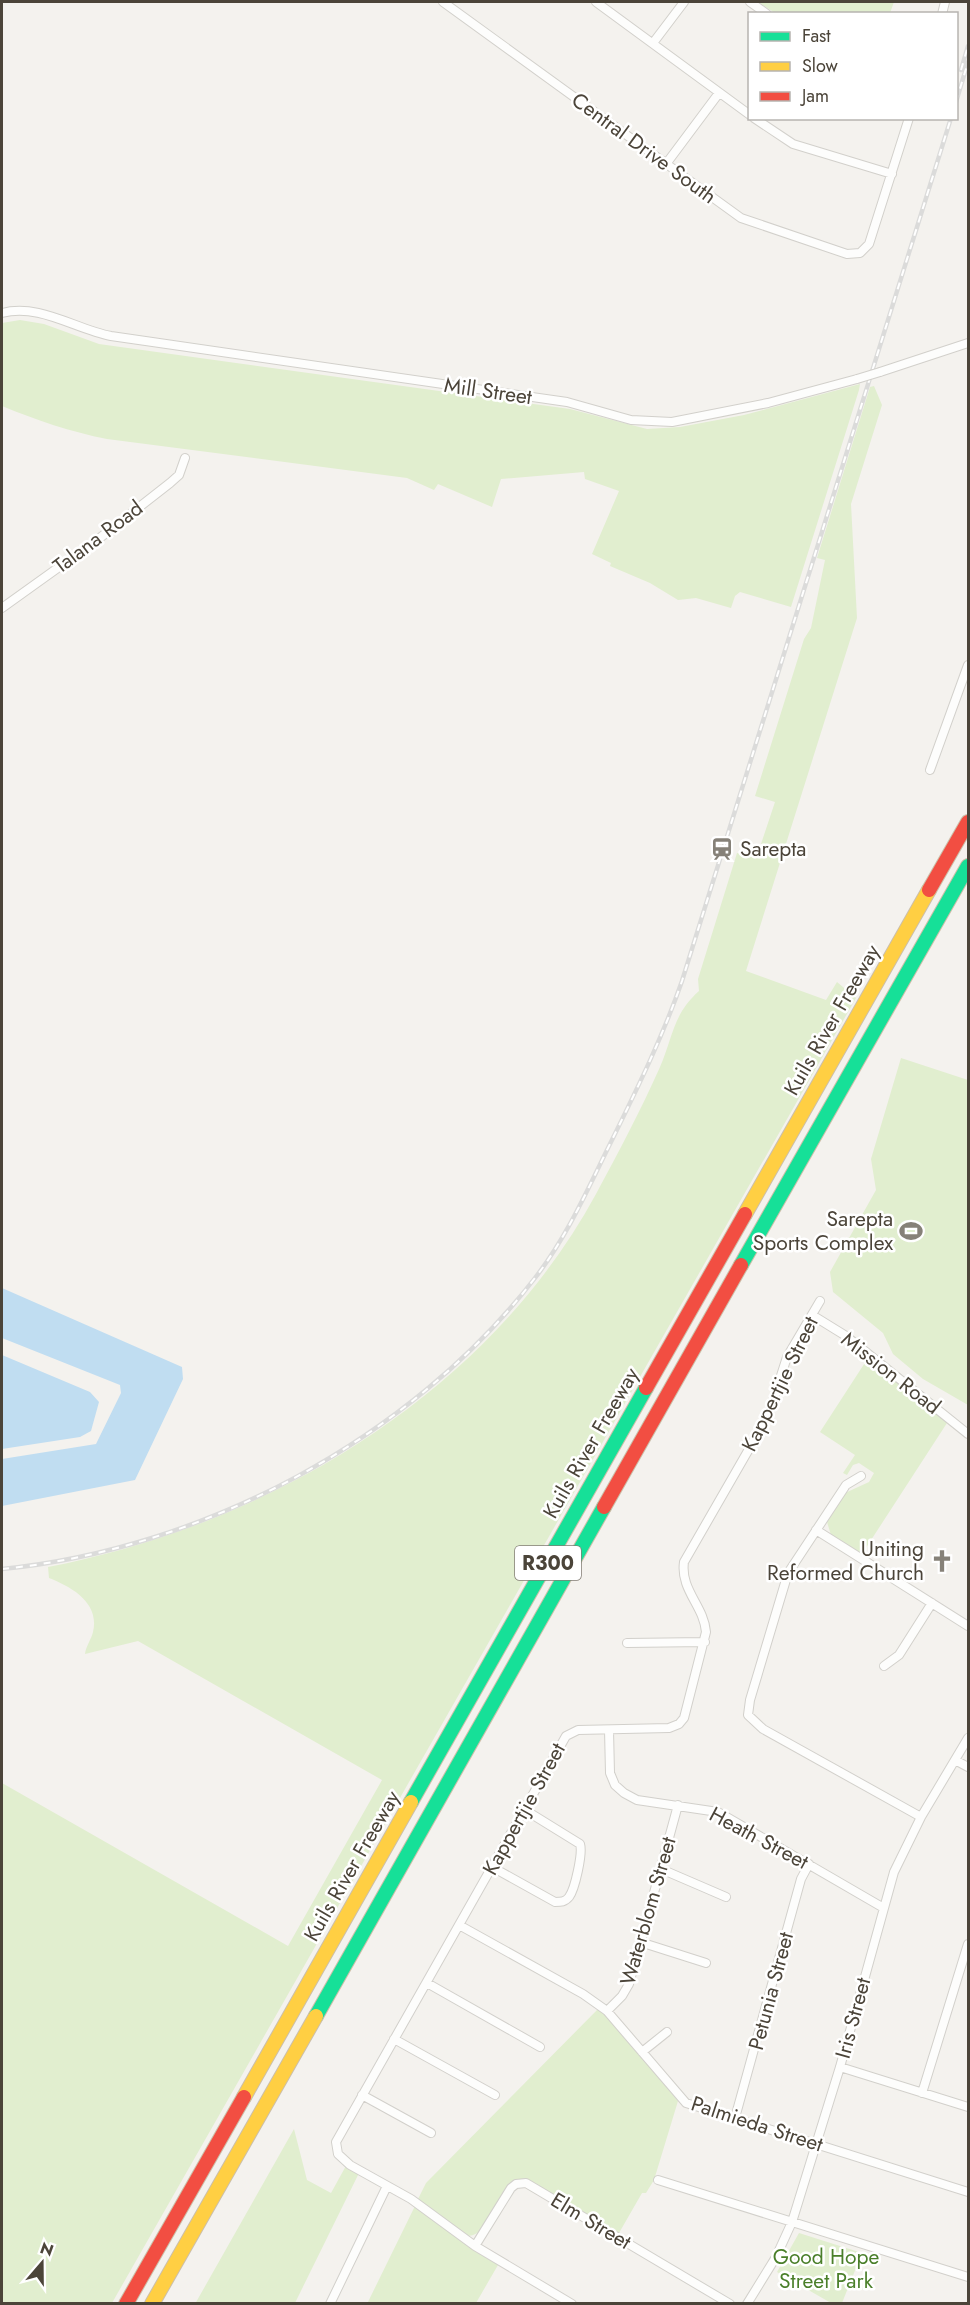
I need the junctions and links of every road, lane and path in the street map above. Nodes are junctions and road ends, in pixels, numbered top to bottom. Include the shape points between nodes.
1 (443, 2) edge
2 (596, 2) edge
3 (684, 2) edge
4 (750, 2) edge
5 (763, 12) edge
6 (653, 43) junction
7 (720, 93) junction
8 (748, 114) edge
9 (757, 120) edge
10 (908, 120) edge
11 (666, 164) junction
12 (892, 174) junction
13 (2, 313) edge
14 (969, 343) edge
15 (186, 458) dead end
16 (2, 608) edge
17 (969, 665) edge
18 (930, 770) dead end
19 (969, 822) edge
20 (969, 866) edge
21 (820, 1301) dead end
22 (812, 1314) junction
23 (969, 1434) edge
24 (861, 1476) dead end
25 (816, 1530) junction
26 (932, 1603) junction
27 (969, 1626) edge
28 (705, 1642) junction
29 (627, 1643) dead end
30 (884, 1666) dead end
31 (609, 1730) junction
32 (969, 1738) edge
33 (955, 1760) junction
34 (969, 1767) edge
35 (678, 1805) junction
36 (525, 1810) junction
37 (921, 1817) junction
38 (809, 1864) junction
39 (492, 1867) junction
40 (661, 1869) junction
41 (726, 1897) dead end
42 (882, 1907) junction
43 (459, 1925) junction
44 (640, 1942) junction
45 (969, 1944) edge
46 (706, 1963) dead end
47 (427, 1983) junction
48 (607, 2011) junction
49 (667, 2032) dead end
50 (394, 2039) junction
51 (540, 2048) dead end
52 (642, 2052) junction
53 (840, 2067) junction
54 (922, 2093) junction
55 (362, 2095) junction
56 (495, 2095) dead end
57 (969, 2107) edge
58 (735, 2118) junction
59 (431, 2133) dead end
60 (816, 2144) junction
61 (658, 2180) dead end
62 (387, 2186) junction
63 (969, 2192) edge
64 (792, 2222) junction
65 (475, 2246) junction
66 (969, 2277) edge
67 (126, 2304) edge
68 (152, 2304) edge
69 (330, 2304) edge
70 (572, 2304) edge
71 (730, 2304) edge
72 (747, 2304) edge

1 - 11 street, Central Drive South
2 - 6 street
3 - 6 street
4 - 5 street
6 - 7 street
7 - 8 street
7 - 11 street
9 - 12 street via 793,144
10 - 12 street
11 - 12 street, Central Drive South via 748,222 847,254 863,251 870,241
13 - 14 street, Mill Street, bridge via 33,311 111,336 567,402 641,422 672,422 724,412 857,379
15 - 16 street, Talana Road via 179,475 170,483
17 - 18 street
19 - 67 highway, Kuils River Freeway / R300
20 - 68 highway, Kuils River Freeway / R300
21 - 22 street, Kappertjie Street
22 - 23 street, Mission Road via 846,1336
22 - 28 street, Kappertjie Street via 788,1357 768,1416 684,1562 685,1586 704,1621
24 - 25 street via 846,1485
25 - 26 street
25 - 37 street via 786,1578 748,1715 763,1729
26 - 27 street
26 - 30 street via 898,1655
28 - 29 street
28 - 31 street, Kappertjie Street via 686,1715 680,1724 669,1728
31 - 35 street, Heath Street via 610,1773 615,1785 637,1800
31 - 36 street, Kappertjie Street via 578,1730 566,1736
32 - 33 street, Iris Street
33 - 34 street
33 - 37 street, Iris Street
35 - 38 street, Heath Street via 718,1812
35 - 40 street, Waterblom Street
36 - 39 street, Kappertjie Street
36 - 39 street via 580,1844 582,1854 570,1895 555,1902
37 - 42 street, Iris Street via 899,1859
38 - 42 street, Heath Street
38 - 58 street, Petunia Street via 801,1879
39 - 43 street, Kappertjie Street
40 - 41 street
40 - 44 street, Waterblom Street
42 - 53 street, Iris Street
43 - 47 street, Kappertjie Street
43 - 48 street, Palmieda Street
44 - 46 street
44 - 48 street, Waterblom Street via 627,1988
45 - 54 street
47 - 50 street, Kappertjie Street
47 - 51 street
48 - 52 street, Palmieda Street
49 - 52 street
50 - 55 street, Kappertjie Street
50 - 56 street
52 - 58 street, Palmieda Street via 681,2099
53 - 54 street
53 - 60 street, Iris Street
54 - 57 street
55 - 59 street
55 - 62 street, Kappertjie Street via 340,2132 336,2149 342,2159
58 - 60 street, Palmieda Street
60 - 63 street, Palmieda Street
60 - 64 street, Iris Street
61 - 64 street
62 - 65 street, Kappertjie Street via 428,2210
62 - 69 street
64 - 66 street
64 - 72 street, Iris Street via 776,2258
65 - 70 street, Kappertjie Street
65 - 71 street, Elm Street via 511,2188 526,2183

